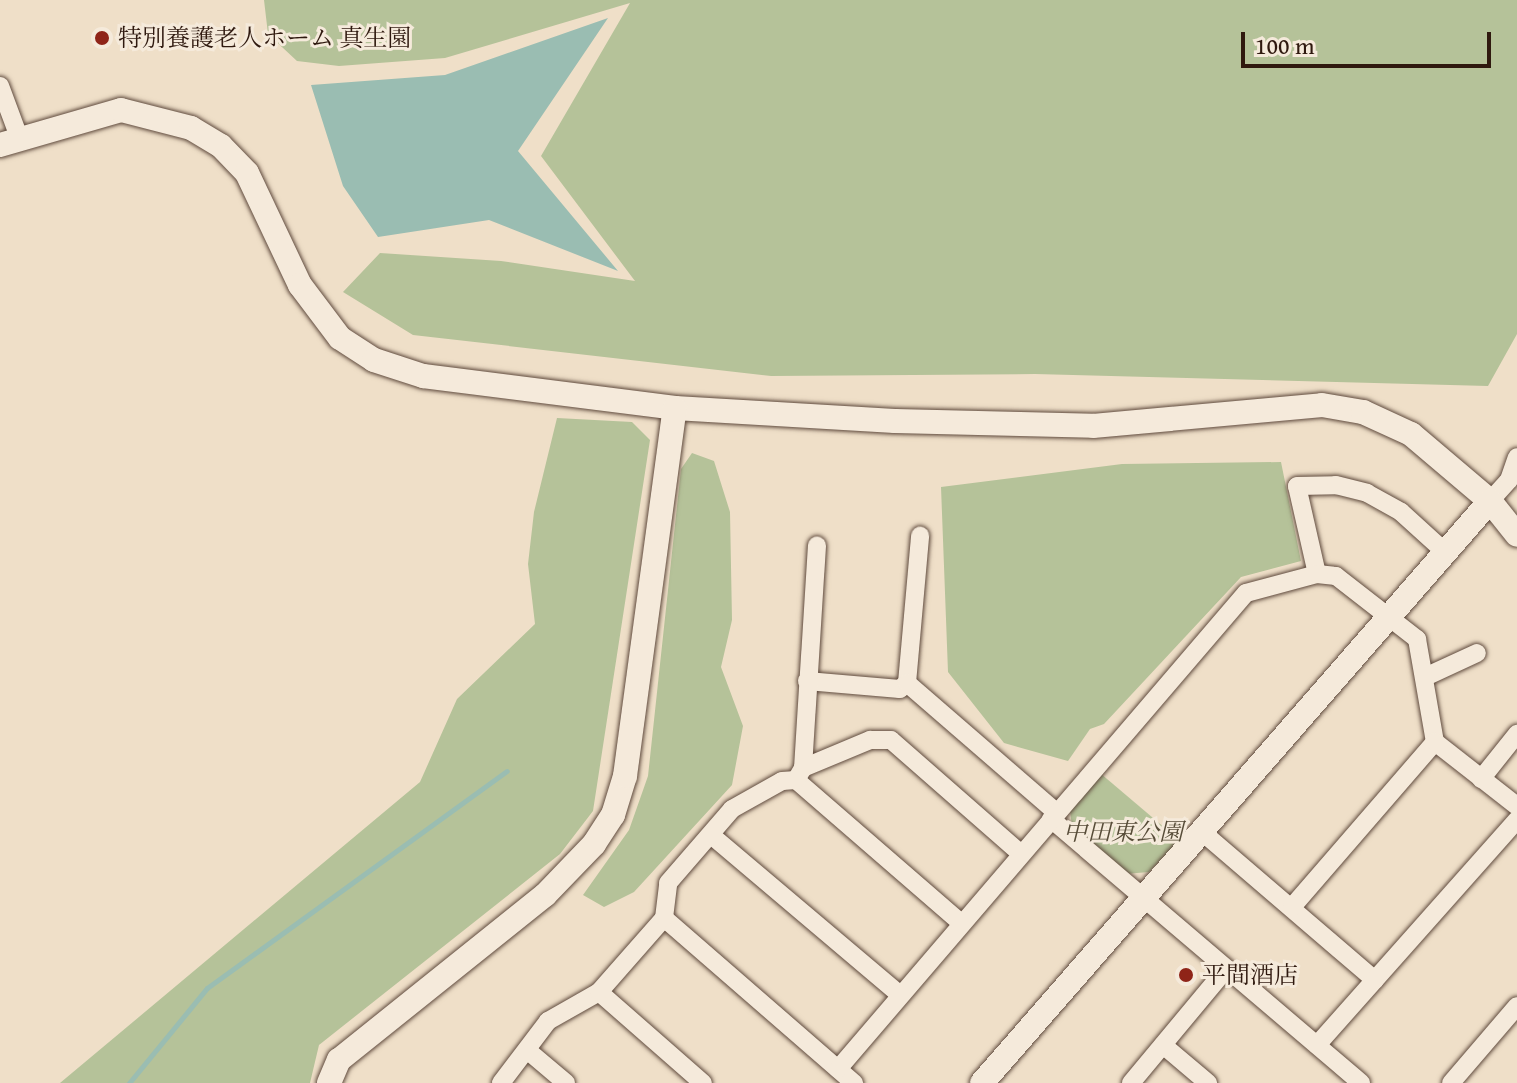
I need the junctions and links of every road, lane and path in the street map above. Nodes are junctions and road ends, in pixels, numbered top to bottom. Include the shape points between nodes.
1 (0, 86) edge
2 (10, 141) edge
3 (675, 408) junction
4 (1517, 457) edge
5 (1490, 501) junction
6 (1517, 535) edge
7 (920, 536) dead end
8 (817, 545) dead end
9 (1445, 552) junction
10 (1317, 574) junction
11 (1387, 616) junction
12 (1477, 653) dead end
13 (1425, 677) junction
14 (807, 681) junction
15 (907, 683) junction
16 (1517, 734) edge
17 (1435, 742) junction
18 (800, 774) junction
19 (1481, 779) junction
20 (1517, 806) edge
21 (1054, 816) junction
22 (1517, 820) edge
23 (1201, 831) junction
24 (711, 835) junction
25 (1021, 854) junction
26 (1143, 899) junction
27 (1292, 907) junction
28 (664, 918) junction
29 (961, 923) junction
30 (1226, 969) junction
31 (1375, 980) junction
32 (599, 992) junction
33 (899, 994) junction
34 (1517, 1006) edge
35 (1163, 1045) junction
36 (1317, 1045) junction
37 (527, 1050) junction
38 (838, 1069) junction
39 (329, 1083) edge
40 (501, 1083) edge
41 (566, 1083) edge
42 (703, 1083) edge
43 (854, 1083) edge
44 (982, 1083) edge
45 (1131, 1083) edge
46 (1208, 1083) edge
47 (1361, 1083) edge
48 (1451, 1083) edge

1 - 2 street
2 - 3 street via 121,110 191,128 221,146 247,173 300,285 340,338 374,360 423,376
3 - 5 street via 1093,426 1322,405 1363,412 1411,434
3 - 39 street via 625,776 613,815 594,844 545,895 339,1060
4 - 5 street via 1509,480
5 - 6 street
5 - 9 street
7 - 15 street
8 - 14 street
9 - 10 street via 1401,512 1367,493 1336,485 1297,486
9 - 11 street
10 - 11 street via 1336,576
10 - 21 street via 1246,593
11 - 13 street via 1417,639
11 - 23 street
12 - 13 street
13 - 17 street
14 - 15 street via 900,689
14 - 18 street
15 - 21 street
16 - 19 street
17 - 19 street
17 - 27 street
18 - 24 street via 732,809
18 - 25 street via 870,740 891,740
18 - 29 street
19 - 20 street
21 - 25 street
21 - 26 street
22 - 31 street
23 - 26 street
23 - 27 street
24 - 28 street via 668,883
24 - 33 street
25 - 29 street
26 - 30 street
26 - 44 street
27 - 31 street
28 - 32 street
28 - 38 street
29 - 33 street
30 - 35 street
30 - 36 street
31 - 36 street
32 - 37 street via 548,1021
32 - 42 street
33 - 38 street
34 - 48 street
35 - 45 street
35 - 46 street
36 - 47 street
37 - 40 street
37 - 41 street
38 - 43 street

